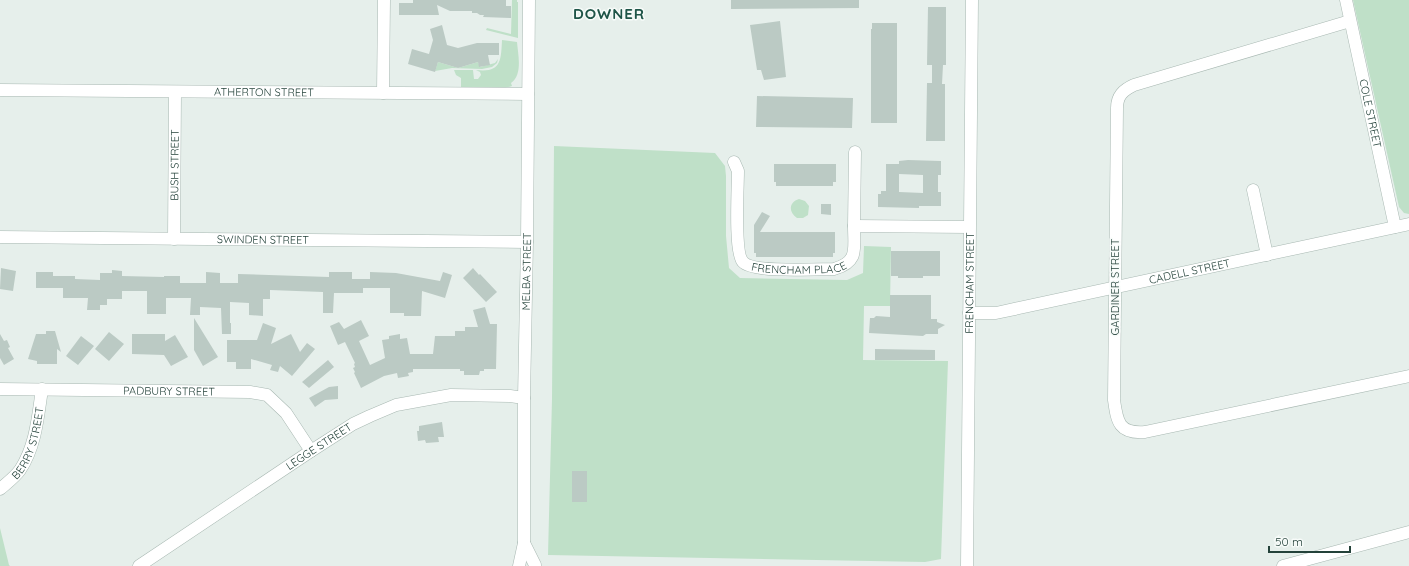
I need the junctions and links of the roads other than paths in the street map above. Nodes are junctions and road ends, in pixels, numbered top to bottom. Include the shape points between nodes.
1 (384, 0) edge
2 (529, 0) edge
3 (972, 0) edge
4 (1346, 0) edge
5 (1350, 21) junction
6 (0, 90) edge
7 (175, 92) junction
8 (384, 93) junction
9 (528, 94) junction
10 (855, 152) dead end
11 (734, 162) dead end
12 (1253, 190) dead end
13 (1409, 224) edge
14 (854, 226) junction
15 (969, 227) junction
16 (1394, 227) junction
17 (0, 237) edge
18 (174, 238) junction
19 (527, 242) junction
20 (1267, 255) junction
21 (1115, 287) junction
22 (969, 313) junction
23 (1409, 376) edge
24 (0, 389) edge
25 (42, 389) junction
26 (524, 398) junction
27 (312, 451) junction
28 (0, 489) edge
29 (1409, 532) edge
30 (524, 543) junction
31 (536, 565) edge
32 (139, 566) edge
33 (520, 566) edge
34 (967, 566) edge
35 (1283, 566) edge

1 - 8 street
2 - 9 street, MELBA STREET
3 - 15 street, FRENCHAM STREET
4 - 5 street, COLE STREET
5 - 16 street, COLE STREET
5 - 21 street, GARDINER STREET via 1134,85 1120,95 1117,102
6 - 7 street, ATHERTON STREET
7 - 8 street, ATHERTON STREET
7 - 18 street, BUSH STREET
8 - 9 street, ATHERTON STREET
9 - 19 street, MELBA STREET
10 - 14 street, FRENCHAM PLACE
11 - 14 street, FRENCHAM PLACE via 738,171 738,247 742,262 748,266 761,269 834,269 844,266 852,258
12 - 20 street
13 - 16 street, CADELL STREET
14 - 15 street
15 - 22 street, FRENCHAM STREET
16 - 20 street, CADELL STREET
17 - 18 street, SWINDEN STREET
18 - 19 street, SWINDEN STREET
19 - 26 street, MELBA STREET
20 - 21 street, CADELL STREET
21 - 22 street, CADELL STREET via 996,313
21 - 23 street, GARDINER STREET via 1114,400 1118,422 1127,431 1145,432
22 - 34 street, FRENCHAM STREET
24 - 25 street, PADBURY STREET
25 - 27 street, PADBURY STREET via 221,391 267,395 286,413
25 - 28 street, BERRY STREET via 34,438 28,456 20,471
26 - 27 street, LEGGE STREET via 451,395 396,405 353,424
26 - 30 street, MELBA STREET
27 - 32 street, LEGGE STREET
29 - 35 street
30 - 31 street, MELBA STREET
30 - 33 street, MELBA STREET
31 - 33 street via 527,563

